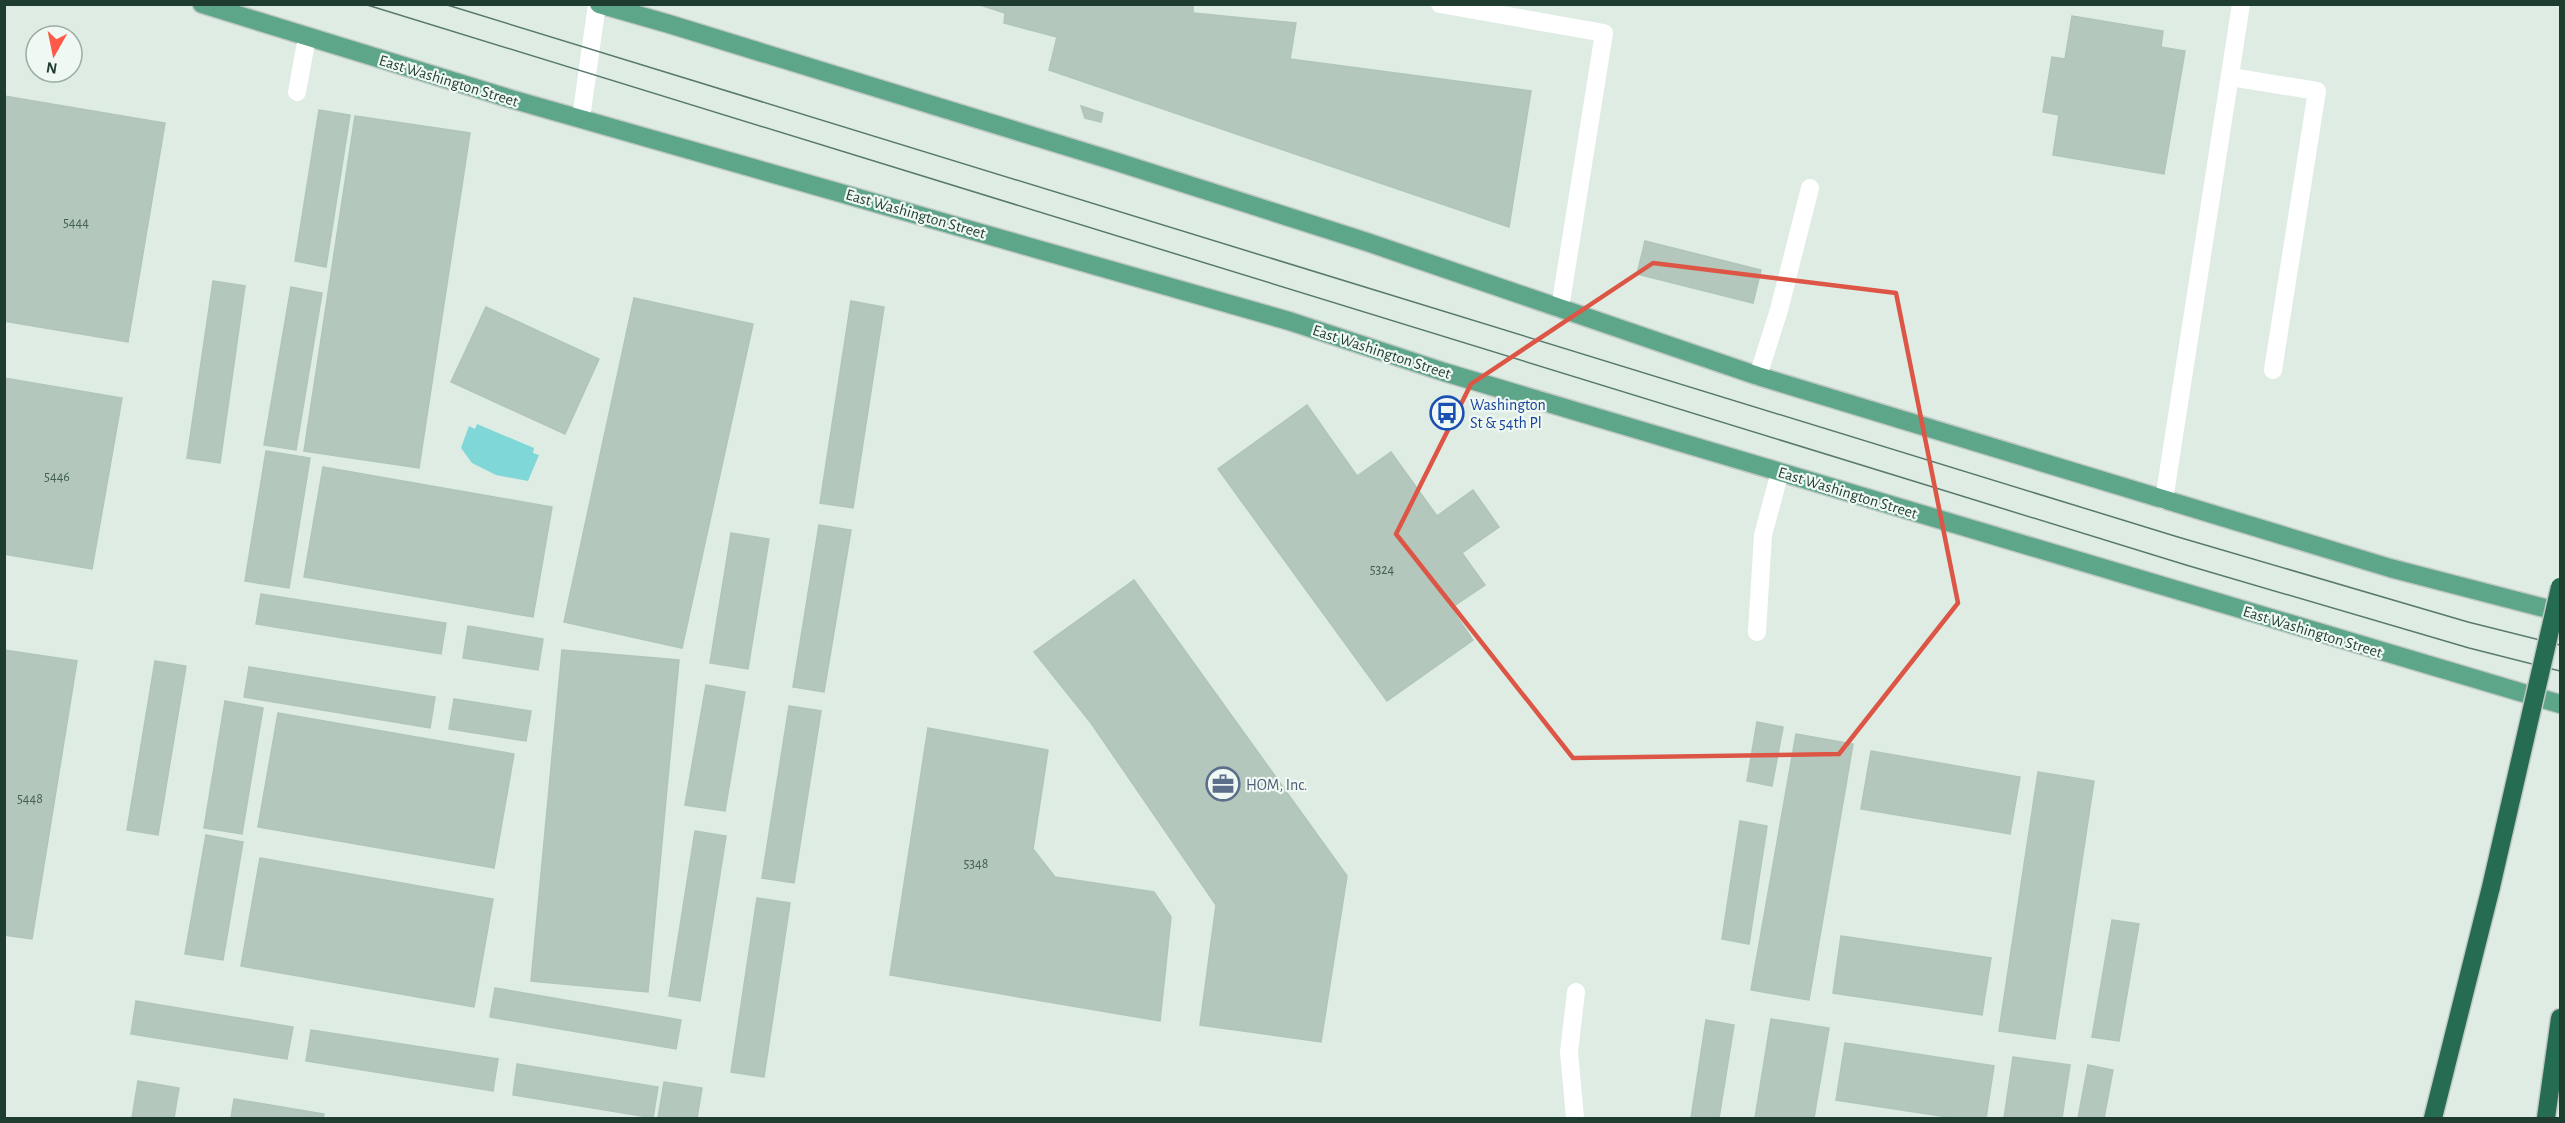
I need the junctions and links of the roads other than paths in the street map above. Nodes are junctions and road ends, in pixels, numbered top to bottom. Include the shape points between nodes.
1 (202, 4) edge
2 (598, 4) edge
3 (1440, 4) edge
4 (2241, 4) edge
5 (1480, 8) edge
6 (307, 37) junction
7 (2231, 77) junction
8 (297, 92) dead end
9 (581, 118) junction
10 (1810, 188) dead end
11 (1560, 308) junction
12 (2273, 370) dead end
13 (1758, 376) junction
14 (1780, 472) junction
15 (2164, 500) junction
16 (2560, 587) edge
17 (2560, 612) edge
18 (1757, 632) dead end
19 (2560, 704) edge
20 (1576, 992) dead end
21 (2560, 1018) edge
22 (1575, 1119) edge
23 (2433, 1119) edge
24 (2546, 1119) edge

1 - 6 main road, East Washington Street
2 - 9 street
2 - 11 main road via 1125,164
3 - 5 street
4 - 7 street
5 - 11 street via 1604,33
6 - 8 street
6 - 9 main road, East Washington Street
7 - 12 street via 2317,91
7 - 15 street
9 - 14 main road, East Washington Street via 1289,321 1444,372
10 - 13 street
11 - 13 main road
13 - 15 main road
14 - 18 street via 1763,535
14 - 19 main road, East Washington Street
15 - 17 main road via 2390,568
16 - 23 highway, bridge
20 - 22 street via 1569,1052
21 - 24 highway

